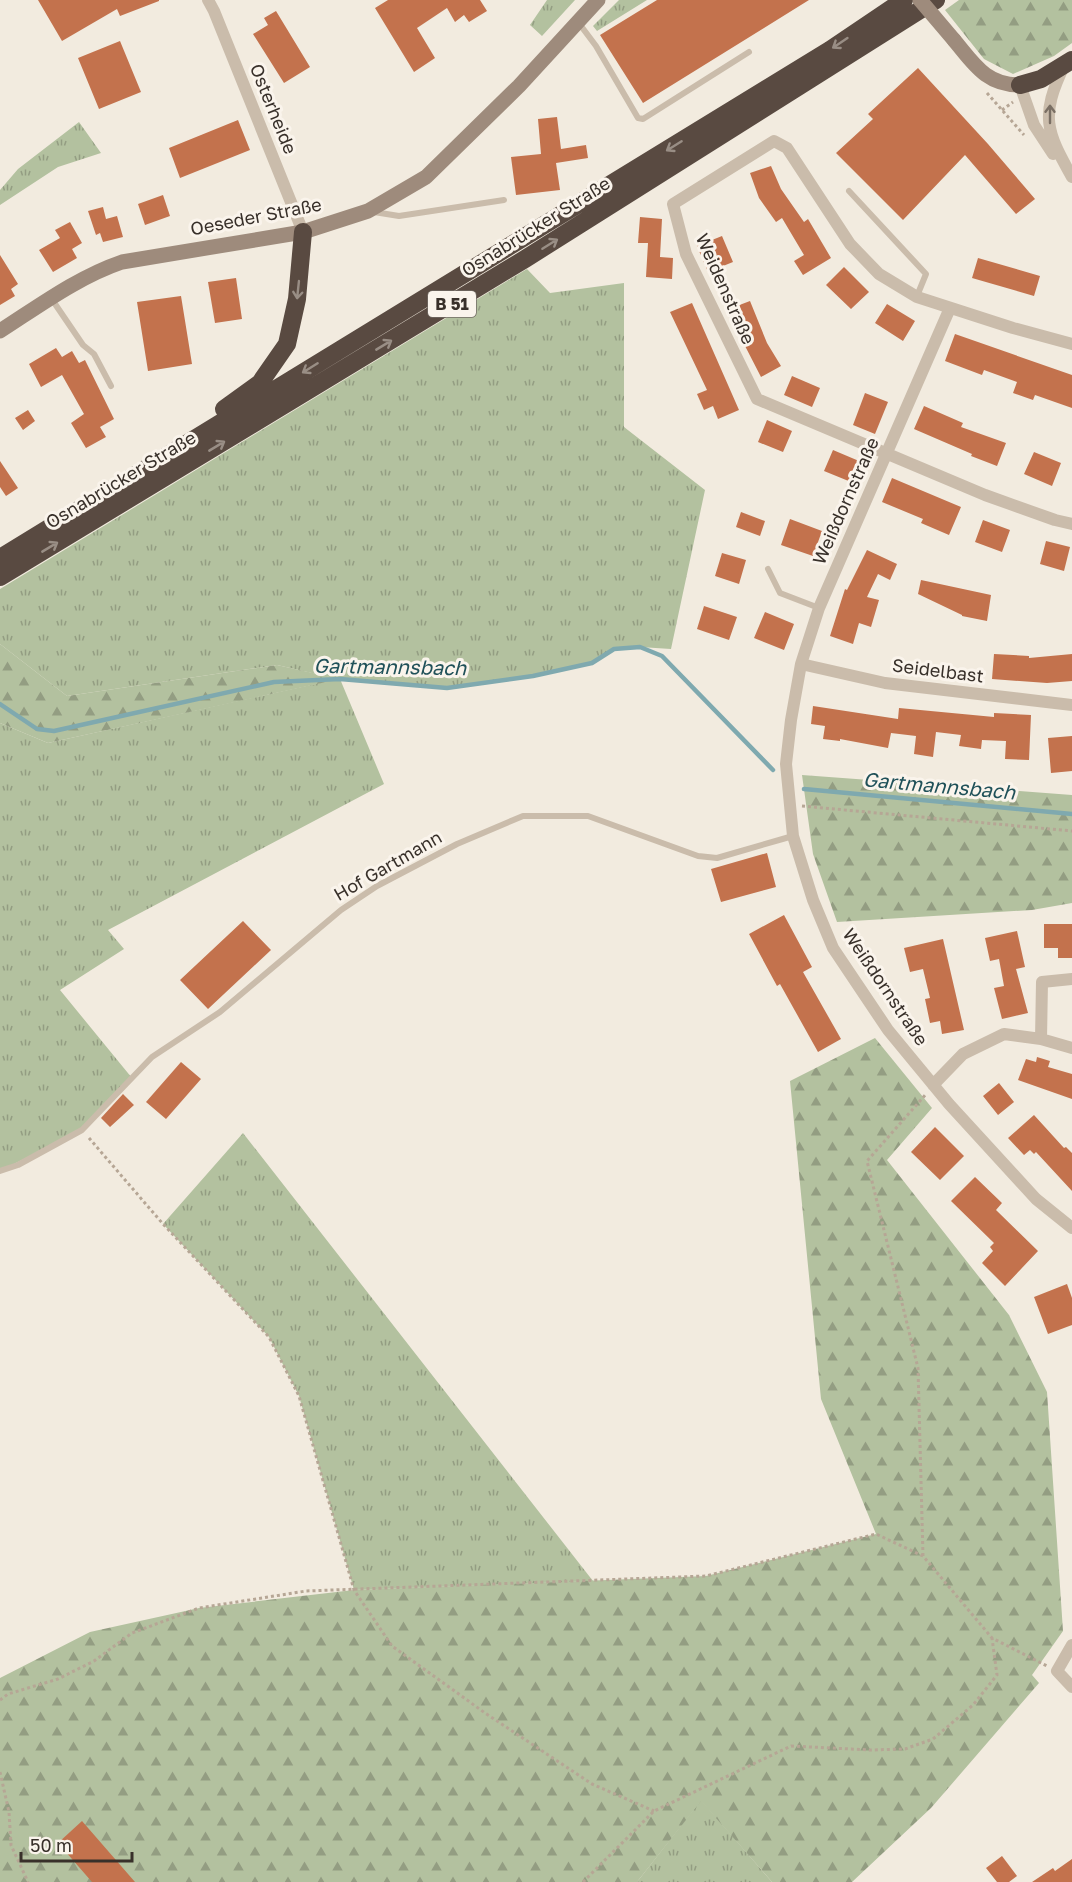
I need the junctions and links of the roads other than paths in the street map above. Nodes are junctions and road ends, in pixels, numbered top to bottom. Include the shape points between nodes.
1 (598, 0) edge
2 (904, 0) edge
3 (921, 0) edge
4 (936, 0) edge
5 (212, 1) edge
6 (578, 22) junction
7 (749, 52) dead end
8 (1068, 63) edge
9 (1020, 85) junction
10 (1072, 178) edge
11 (849, 191) dead end
12 (504, 200) dead end
13 (368, 211) junction
14 (303, 232) junction
15 (916, 297) junction
16 (51, 298) junction
17 (950, 308) junction
18 (0, 331) edge
19 (1072, 344) edge
20 (111, 386) dead end
21 (888, 453) junction
22 (114, 489) junction
23 (1072, 524) edge
24 (0, 558) edge
25 (768, 569) dead end
26 (0, 577) edge
27 (819, 608) junction
28 (801, 664) junction
29 (1072, 705) edge
30 (793, 836) junction
31 (1072, 979) edge
32 (1041, 1039) junction
33 (1072, 1048) edge
34 (933, 1085) junction
35 (0, 1171) edge
36 (1072, 1228) edge
37 (1072, 1645) edge
38 (1072, 1687) edge

1 - 6 street, Oeseder Straße
2 -> 22 highway, Osnabrücker Straße / B 51 via 810,62
3 - 9 street, bridge via 988,78 1005,85
26 -> 4 highway, Osnabrücker Straße / B 51 via 525,259
5 - 14 street, Osterheide
6 - 7 lane via 638,118 643,119
6 - 13 street, Oeseder Straße via 426,177
8 - 9 highway via 1041,79
10 -> 8 street via 1054,145 1048,115 1053,89
9 - 10 street via 1034,125
11 - 15 lane via 926,274
12 - 13 lane via 399,216
13 - 14 street, Oeseder Straße
14 - 16 street, Oeseder Straße via 122,262
14 -> 22 highway via 297,299 287,344 260,383
15 - 17 street, Weidenstraße
15 - 21 street, Weidenstraße via 879,274 850,244 787,148 774,141 673,204 686,254 757,399
16 - 18 street, Oeseder Straße
16 - 20 lane via 83,345 94,354
17 - 19 street, Weidenstraße
17 - 21 street, Weißdornstraße
21 - 23 street, Weidenstraße via 985,495
21 - 27 street, Weißdornstraße
22 - 24 highway, Osnabrücker Straße / B 51
25 - 27 lane via 780,593
27 - 28 street, Weißdornstraße
28 - 29 street, Seidelbast via 885,683
28 - 30 street, Weißdornstraße via 786,764
30 - 34 street, Weißdornstraße via 833,948 888,1030
30 - 35 lane, Hof Gartmann via 717,858 698,856 588,816 523,816 468,839 377,886 341,910 220,1012 152,1057 82,1130
31 - 32 street via 1042,982
32 - 33 street
32 - 34 street via 1004,1034 963,1053
34 - 36 street, Weißdornstraße via 1036,1199
37 - 38 street via 1056,1671

